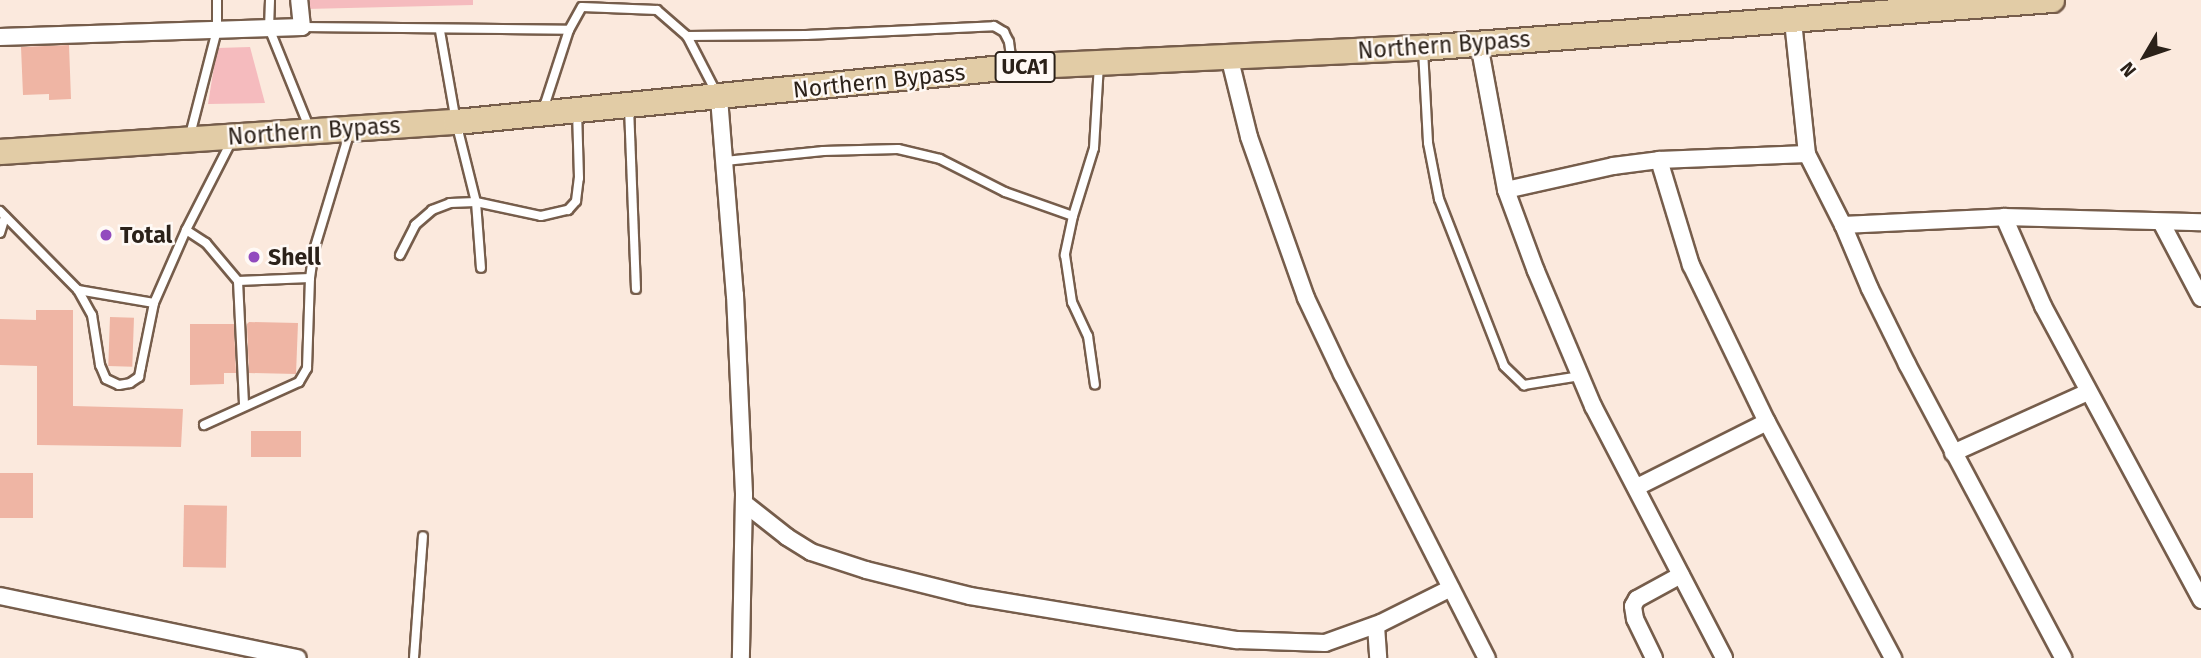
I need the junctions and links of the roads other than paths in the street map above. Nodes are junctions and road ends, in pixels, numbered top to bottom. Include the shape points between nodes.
1 (217, 0) edge
2 (270, 0) edge
3 (299, 0) edge
4 (2052, 0) edge
5 (583, 3) edge
6 (657, 5) edge
7 (1793, 21) junction
8 (302, 27) junction
9 (269, 28) junction
10 (217, 30) junction
11 (569, 30) junction
12 (440, 31) junction
13 (687, 36) junction
14 (0, 37) edge
15 (1479, 44) junction
16 (1423, 48) junction
17 (1229, 56) junction
18 (1099, 62) junction
19 (1013, 67) junction
20 (719, 98) junction
21 (629, 107) junction
22 (577, 111) junction
23 (541, 114) junction
24 (456, 122) junction
25 (351, 127) junction
26 (310, 129) junction
27 (234, 136) junction
28 (189, 141) junction
29 (0, 152) edge
30 (1807, 155) junction
31 (1659, 160) junction
32 (725, 161) junction
33 (1506, 190) junction
34 (475, 202) junction
35 (3, 214) edge
36 (1073, 216) junction
37 (2004, 217) junction
38 (2161, 222) junction
39 (2201, 222) edge
40 (1843, 225) junction
41 (186, 230) junction
42 (0, 233) edge
43 (400, 255) dead end
44 (481, 268) dead end
45 (310, 278) junction
46 (237, 281) junction
47 (636, 289) dead end
48 (78, 290) junction
49 (2201, 298) edge
50 (154, 303) junction
51 (1580, 376) junction
52 (1095, 385) dead end
53 (2088, 392) junction
54 (244, 404) junction
55 (1767, 422) junction
56 (204, 425) dead end
57 (1953, 453) junction
58 (1637, 487) junction
59 (744, 503) junction
60 (422, 536) dead end
61 (1681, 575) junction
62 (1451, 589) junction
63 (0, 596) edge
64 (2201, 600) edge
65 (1376, 625) junction
66 (298, 658) edge
67 (414, 658) edge
68 (741, 658) edge
69 (1378, 658) edge
70 (1488, 658) edge
71 (1654, 658) edge
72 (1724, 658) edge
73 (1894, 658) edge
74 (2063, 658) edge

1 - 10 lane
2 - 9 lane
3 - 8 street
4 - 7 main road, Northern Bypass / UCA1
5 - 6 lane
5 - 11 lane
6 - 13 lane
7 - 15 main road, Northern Bypass / UCA1
7 - 30 street
8 - 9 street
8 - 12 lane
9 - 10 street
9 - 26 lane
10 - 14 street
10 - 28 lane
11 - 12 lane
11 - 23 lane
12 - 24 lane
13 - 19 lane via 993,26 1004,32 1009,42
13 - 20 lane
15 - 16 main road, Northern Bypass / UCA1
15 - 33 street
16 - 17 main road, Northern Bypass / UCA1
16 - 51 lane via 1428,143 1439,199 1504,366 1524,385
17 - 18 main road, Northern Bypass / UCA1
17 - 62 street via 1249,137 1306,298
18 - 19 main road, Northern Bypass / UCA1
18 - 36 lane via 1094,148
19 - 20 main road, Northern Bypass / UCA1
20 - 21 main road, Northern Bypass / UCA1
20 - 32 street
21 - 22 main road, Northern Bypass / UCA1
21 - 47 lane
22 - 23 main road, Northern Bypass / UCA1
22 - 34 lane via 579,178 576,201 568,210 541,216
23 - 24 main road, Northern Bypass / UCA1
24 - 25 main road, Northern Bypass / UCA1
24 - 34 lane
25 - 26 main road, Northern Bypass / UCA1
25 - 45 lane
26 - 27 main road, Northern Bypass / UCA1
27 - 28 main road, Northern Bypass / UCA1
27 - 41 lane
28 - 29 main road, Northern Bypass / UCA1
30 - 31 street
30 - 40 street
31 - 33 street
31 - 55 street via 1690,265
32 - 36 lane via 898,149 940,159 1005,192
32 - 59 street
33 - 51 street
34 - 43 lane via 450,203 432,210 415,225
34 - 44 lane
35 - 42 lane
35 - 48 lane
36 - 52 lane via 1065,255 1072,302 1088,336
37 - 38 street
37 - 40 street
37 - 53 street
38 - 39 street
38 - 49 street
40 - 57 street
41 - 46 lane via 206,243
41 - 50 lane
45 - 46 lane
45 - 54 lane via 307,368 299,382
46 - 54 lane
48 - 50 lane
48 - 50 lane via 92,315 100,365 106,379 119,386 139,377
51 - 58 street
53 - 57 street
53 - 64 street
54 - 56 lane
55 - 58 street
55 - 73 street
57 - 74 street
58 - 61 street
59 - 65 street via 811,552 970,596 1237,640 1325,643
59 - 68 street
60 - 67 lane
61 - 71 street via 1637,599 1633,606 1634,620
61 - 72 street
62 - 65 street
62 - 70 street
63 - 66 street
65 - 69 street

